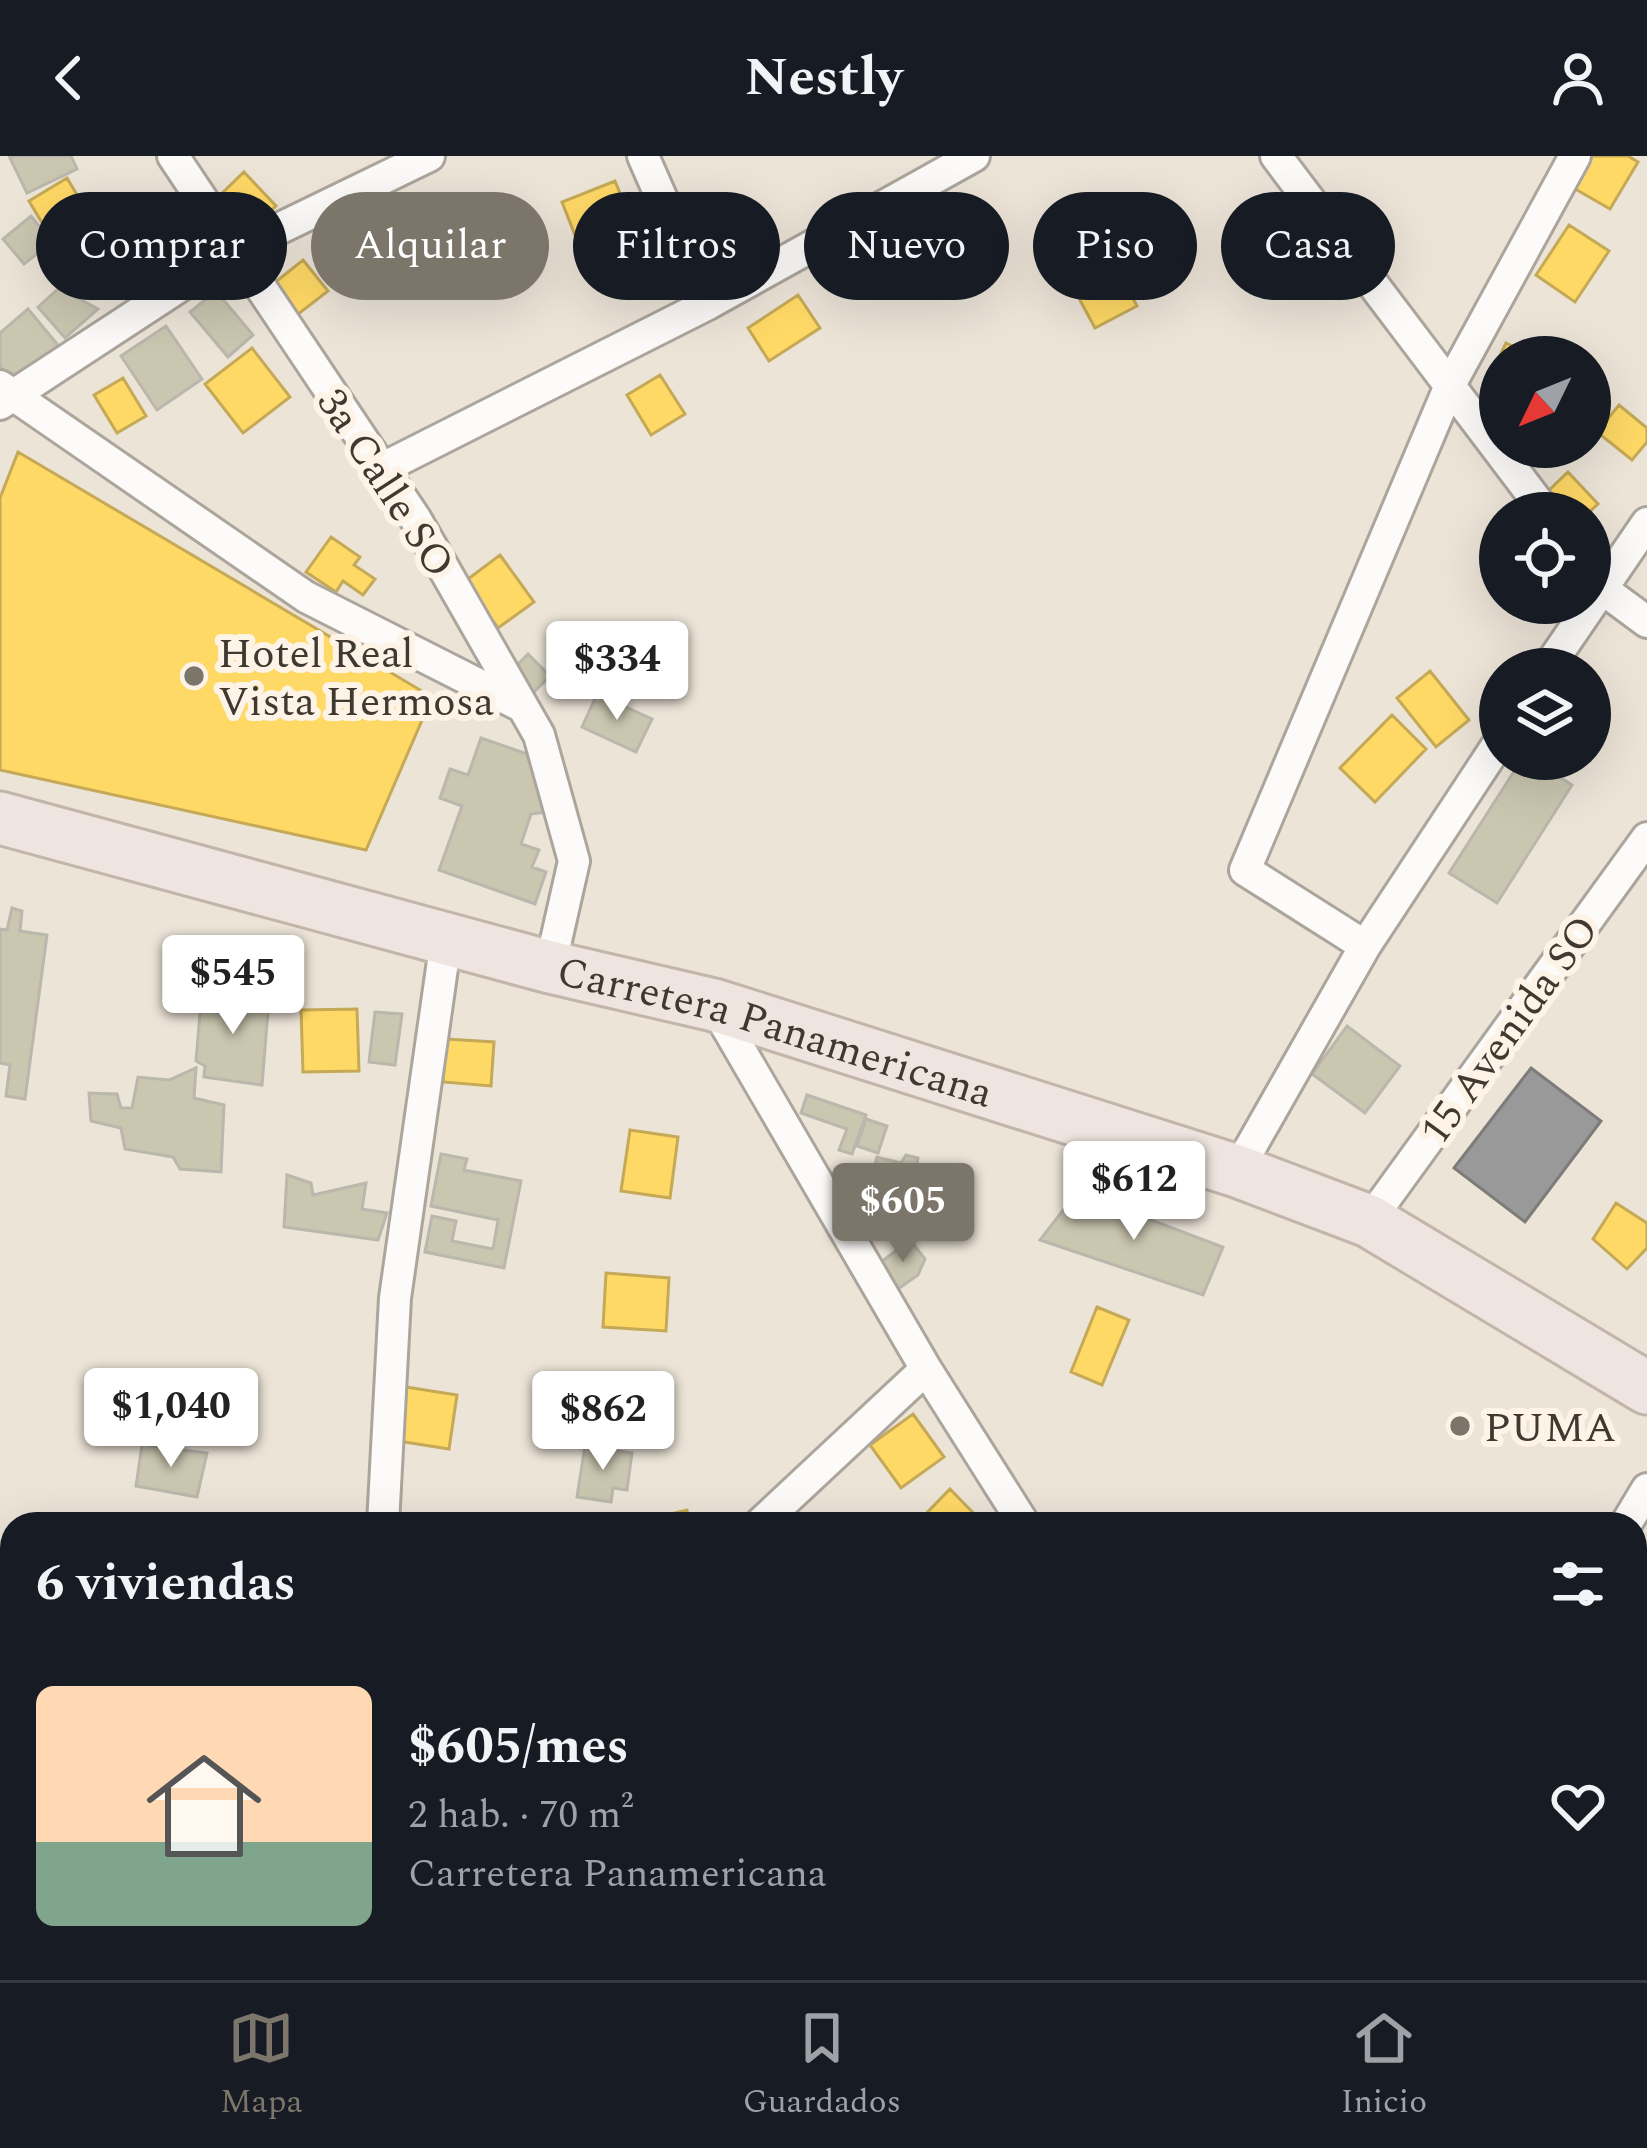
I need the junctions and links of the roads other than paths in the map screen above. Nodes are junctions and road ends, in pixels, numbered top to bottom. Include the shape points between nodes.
1 (173, 156) edge
2 (429, 156) edge
3 (643, 156) edge
4 (974, 156) edge
5 (1276, 156) edge
6 (1575, 156) edge
7 (197, 192) edge
8 (287, 225) edge
9 (156, 300) edge
10 (268, 300) edge
11 (708, 304) junction
12 (1451, 382) junction
13 (3, 396) edge
14 (381, 469) junction
15 (1531, 492) edge
16 (1647, 523) edge
17 (1611, 562) edge
18 (1611, 593) edge
19 (1647, 622) edge
20 (523, 707) junction
21 (1479, 773) edge
22 (0, 818) edge
23 (1647, 838) edge
24 (446, 940) junction
25 (1365, 946) junction
26 (550, 967) junction
27 (714, 1005) junction
28 (1238, 1171) junction
29 (1369, 1221) junction
30 (926, 1370) junction
31 (1647, 1388) edge
32 (383, 1512) edge
33 (780, 1512) edge
34 (1016, 1512) edge

1 - 7 street, 3a Calle SO
2 - 8 street
3 - 11 street
4 - 11 street
5 - 12 street
6 - 12 street
9 - 13 street
10 - 14 street, 3a Calle SO
11 - 14 street
12 - 15 street
12 - 25 street via 1245,871
13 - 20 street via 306,597
14 - 20 street, 3a Calle SO
16 - 17 street
18 - 19 street
20 - 26 street, 3a Calle SO via 539,735 574,861
21 - 25 street
22 - 24 highway, Carretera Panamericana
23 - 29 street, 15 Avenida SO
24 - 26 highway, Carretera Panamericana
24 - 32 street via 395,1298
25 - 28 street
26 - 27 highway, Carretera Panamericana
27 - 28 highway, Carretera Panamericana
27 - 30 street
28 - 29 highway, Carretera Panamericana
29 - 31 highway, Carretera Panamericana
30 - 33 street
30 - 34 street

